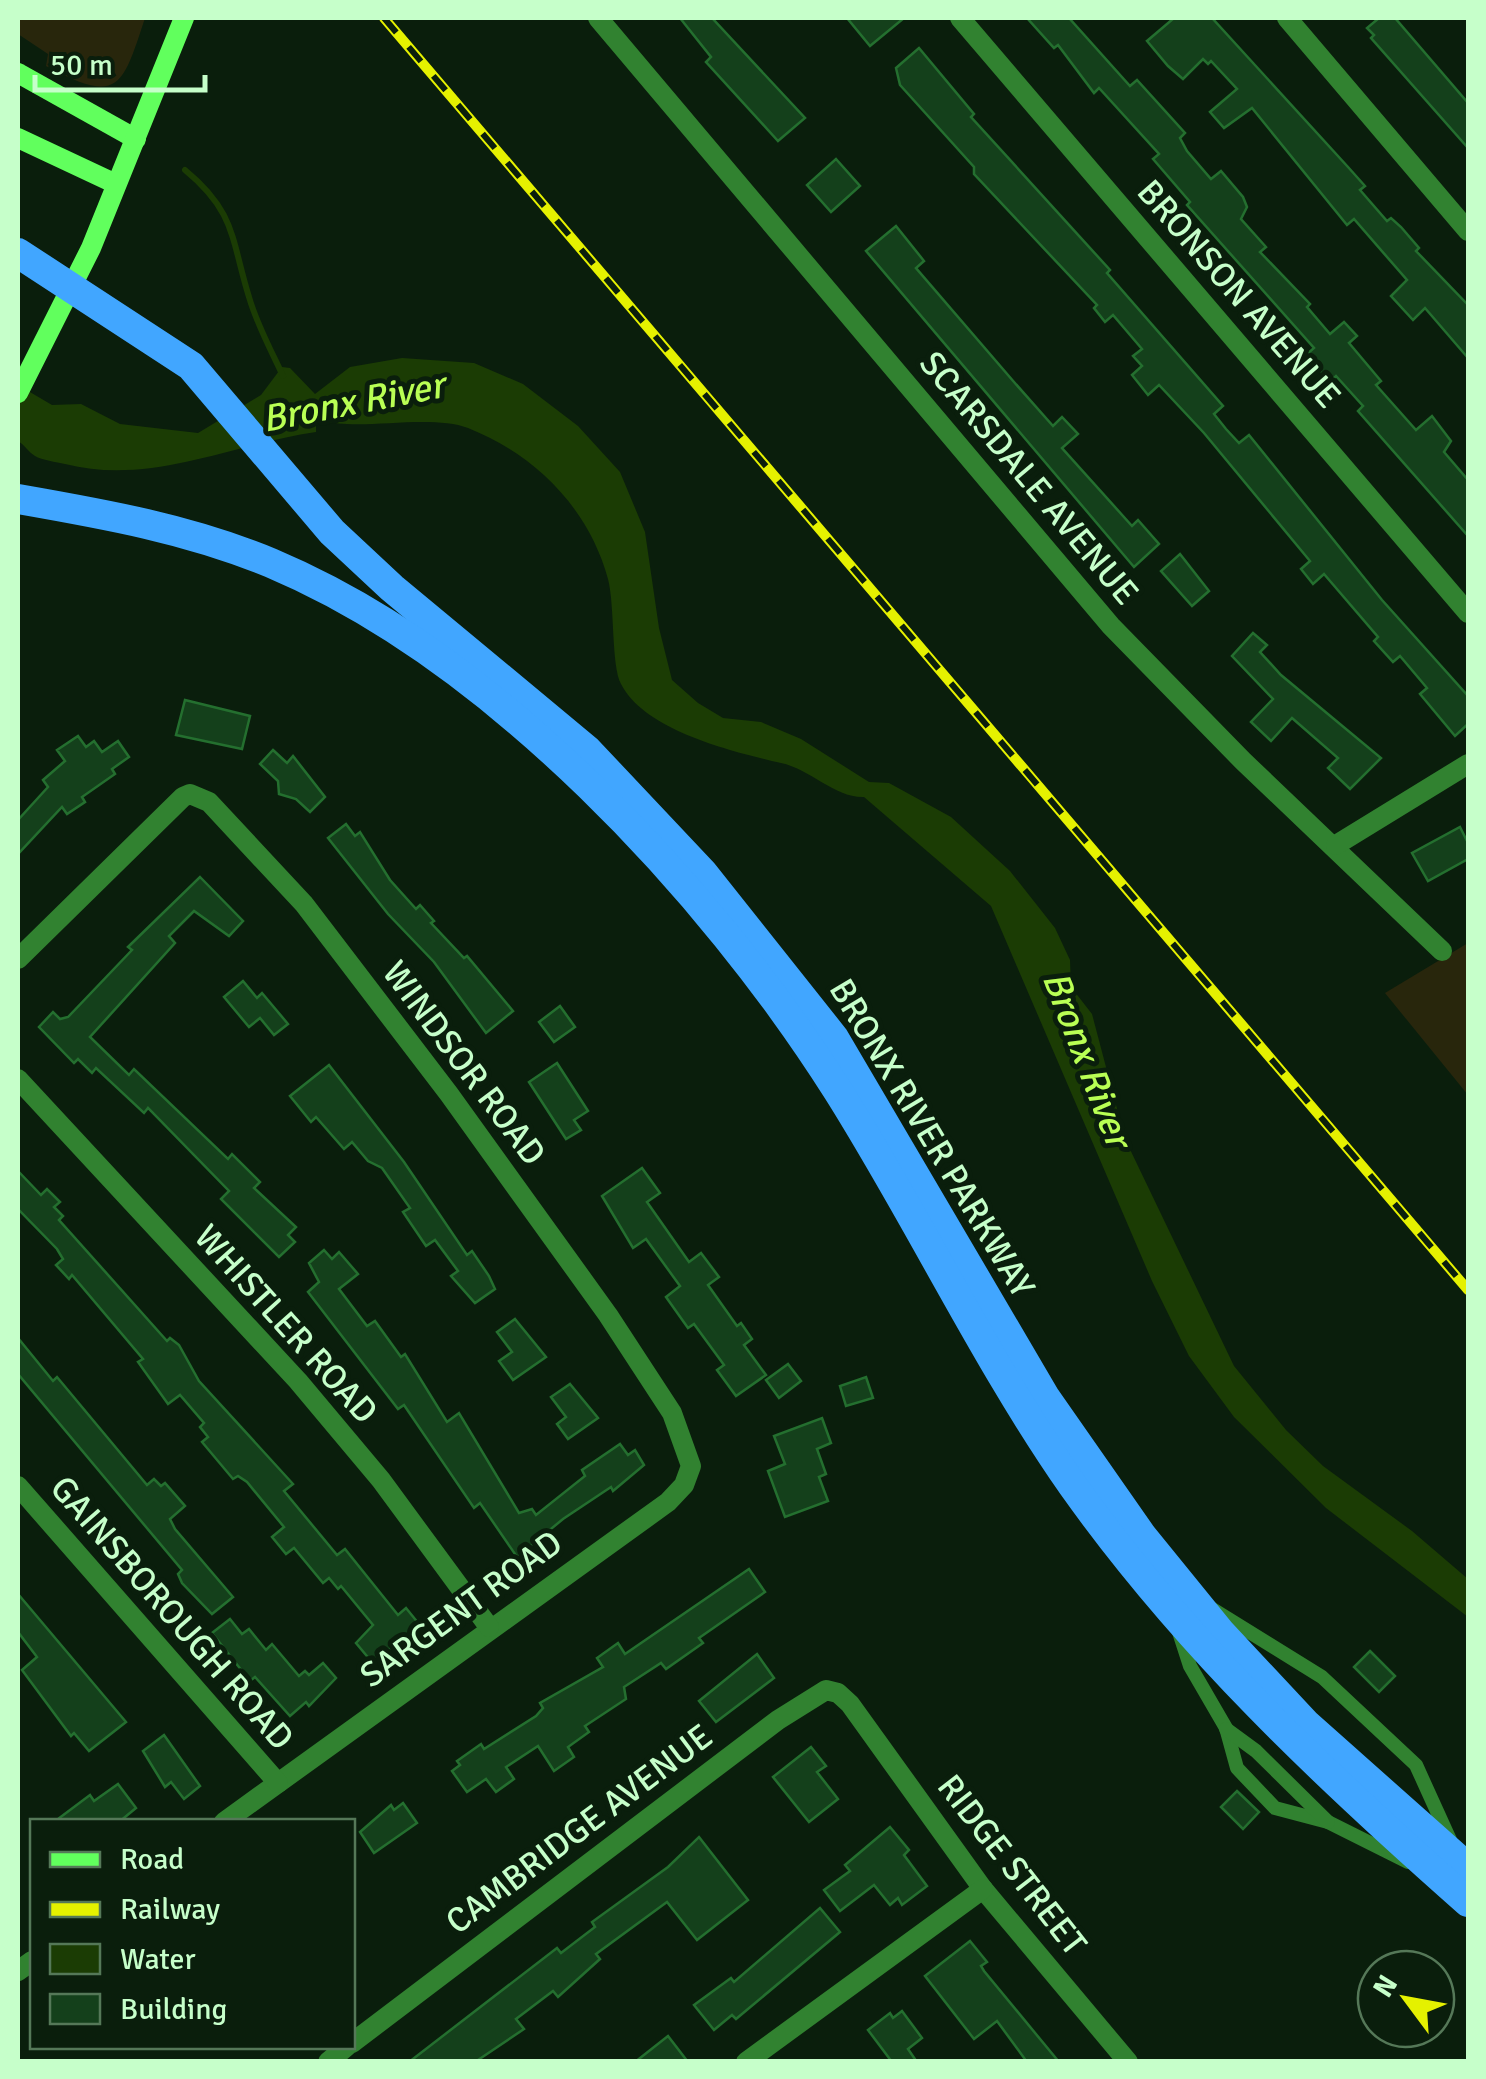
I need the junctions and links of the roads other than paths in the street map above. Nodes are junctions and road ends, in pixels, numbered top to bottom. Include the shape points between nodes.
1 (184, 18) edge
2 (598, 18) edge
3 (960, 18) edge
4 (1288, 18) edge
5 (18, 73) edge
6 (18, 138) edge
7 (136, 140) junction
8 (116, 184) junction
9 (1468, 231) edge
10 (18, 253) edge
11 (73, 288) junction
12 (20, 388) edge
13 (18, 500) edge
14 (1468, 613) edge
15 (1468, 764) edge
16 (1336, 845) junction
17 (1442, 951) dead end
18 (18, 959) edge
19 (18, 1079) edge
20 (677, 1426) joint
21 (18, 1486) edge
22 (1184, 1608) junction
23 (489, 1628) junction
24 (850, 1704) joint
25 (1226, 1728) junction
26 (278, 1783) junction
27 (228, 1819) edge
28 (1328, 1822) junction
29 (1458, 1871) edge
30 (982, 1890) junction
31 (1468, 1902) edge
32 (355, 2040) edge
33 (746, 2062) edge
34 (1128, 2062) edge

1 - 7 street
2 - 16 street, SCARSDALE AVENUE via 1112,626
3 - 14 street, BRONSON AVENUE
4 - 9 street
5 - 7 street
6 - 8 street
7 - 8 street
8 - 11 street
10 - 11 highway, BRONX RIVER PARKWAY
11 - 12 street
11 - 22 highway, BRONX RIVER PARKWAY via 179,357 361,560 596,760 758,937 864,1084 1060,1421
13 - 22 highway, BRONX RIVER PARKWAY via 185,533 306,579 446,666 572,772 688,894 792,1022 860,1126 1029,1420 1083,1500
15 - 16 street
16 - 17 street, SCARSDALE AVENUE
18 - 20 street, WINDSOR ROAD via 190,794 208,802 304,904 596,1299
19 - 23 street, WHISTLER ROAD via 298,1381 381,1480
20 - 23 street, SARGENT ROAD via 691,1466 684,1485
21 - 26 street, GAINSBOROUGH ROAD
22 - 25 lane via 1190,1666
22 - 29 highway, BRONX RIVER PARKWAY
22 - 29 lane via 1236,1620 1322,1676 1416,1766
23 - 26 street, SARGENT ROAD
24 - 30 street, RIDGE STREET
24 - 32 street, CAMBRIDGE AVENUE via 826,1690 778,1720
25 - 28 lane
25 - 28 lane via 1237,1768 1275,1808
26 - 27 street, SARGENT ROAD
28 - 29 lane
29 - 31 highway, BRONX RIVER PARKWAY
30 - 33 street
30 - 34 street, RIDGE STREET

